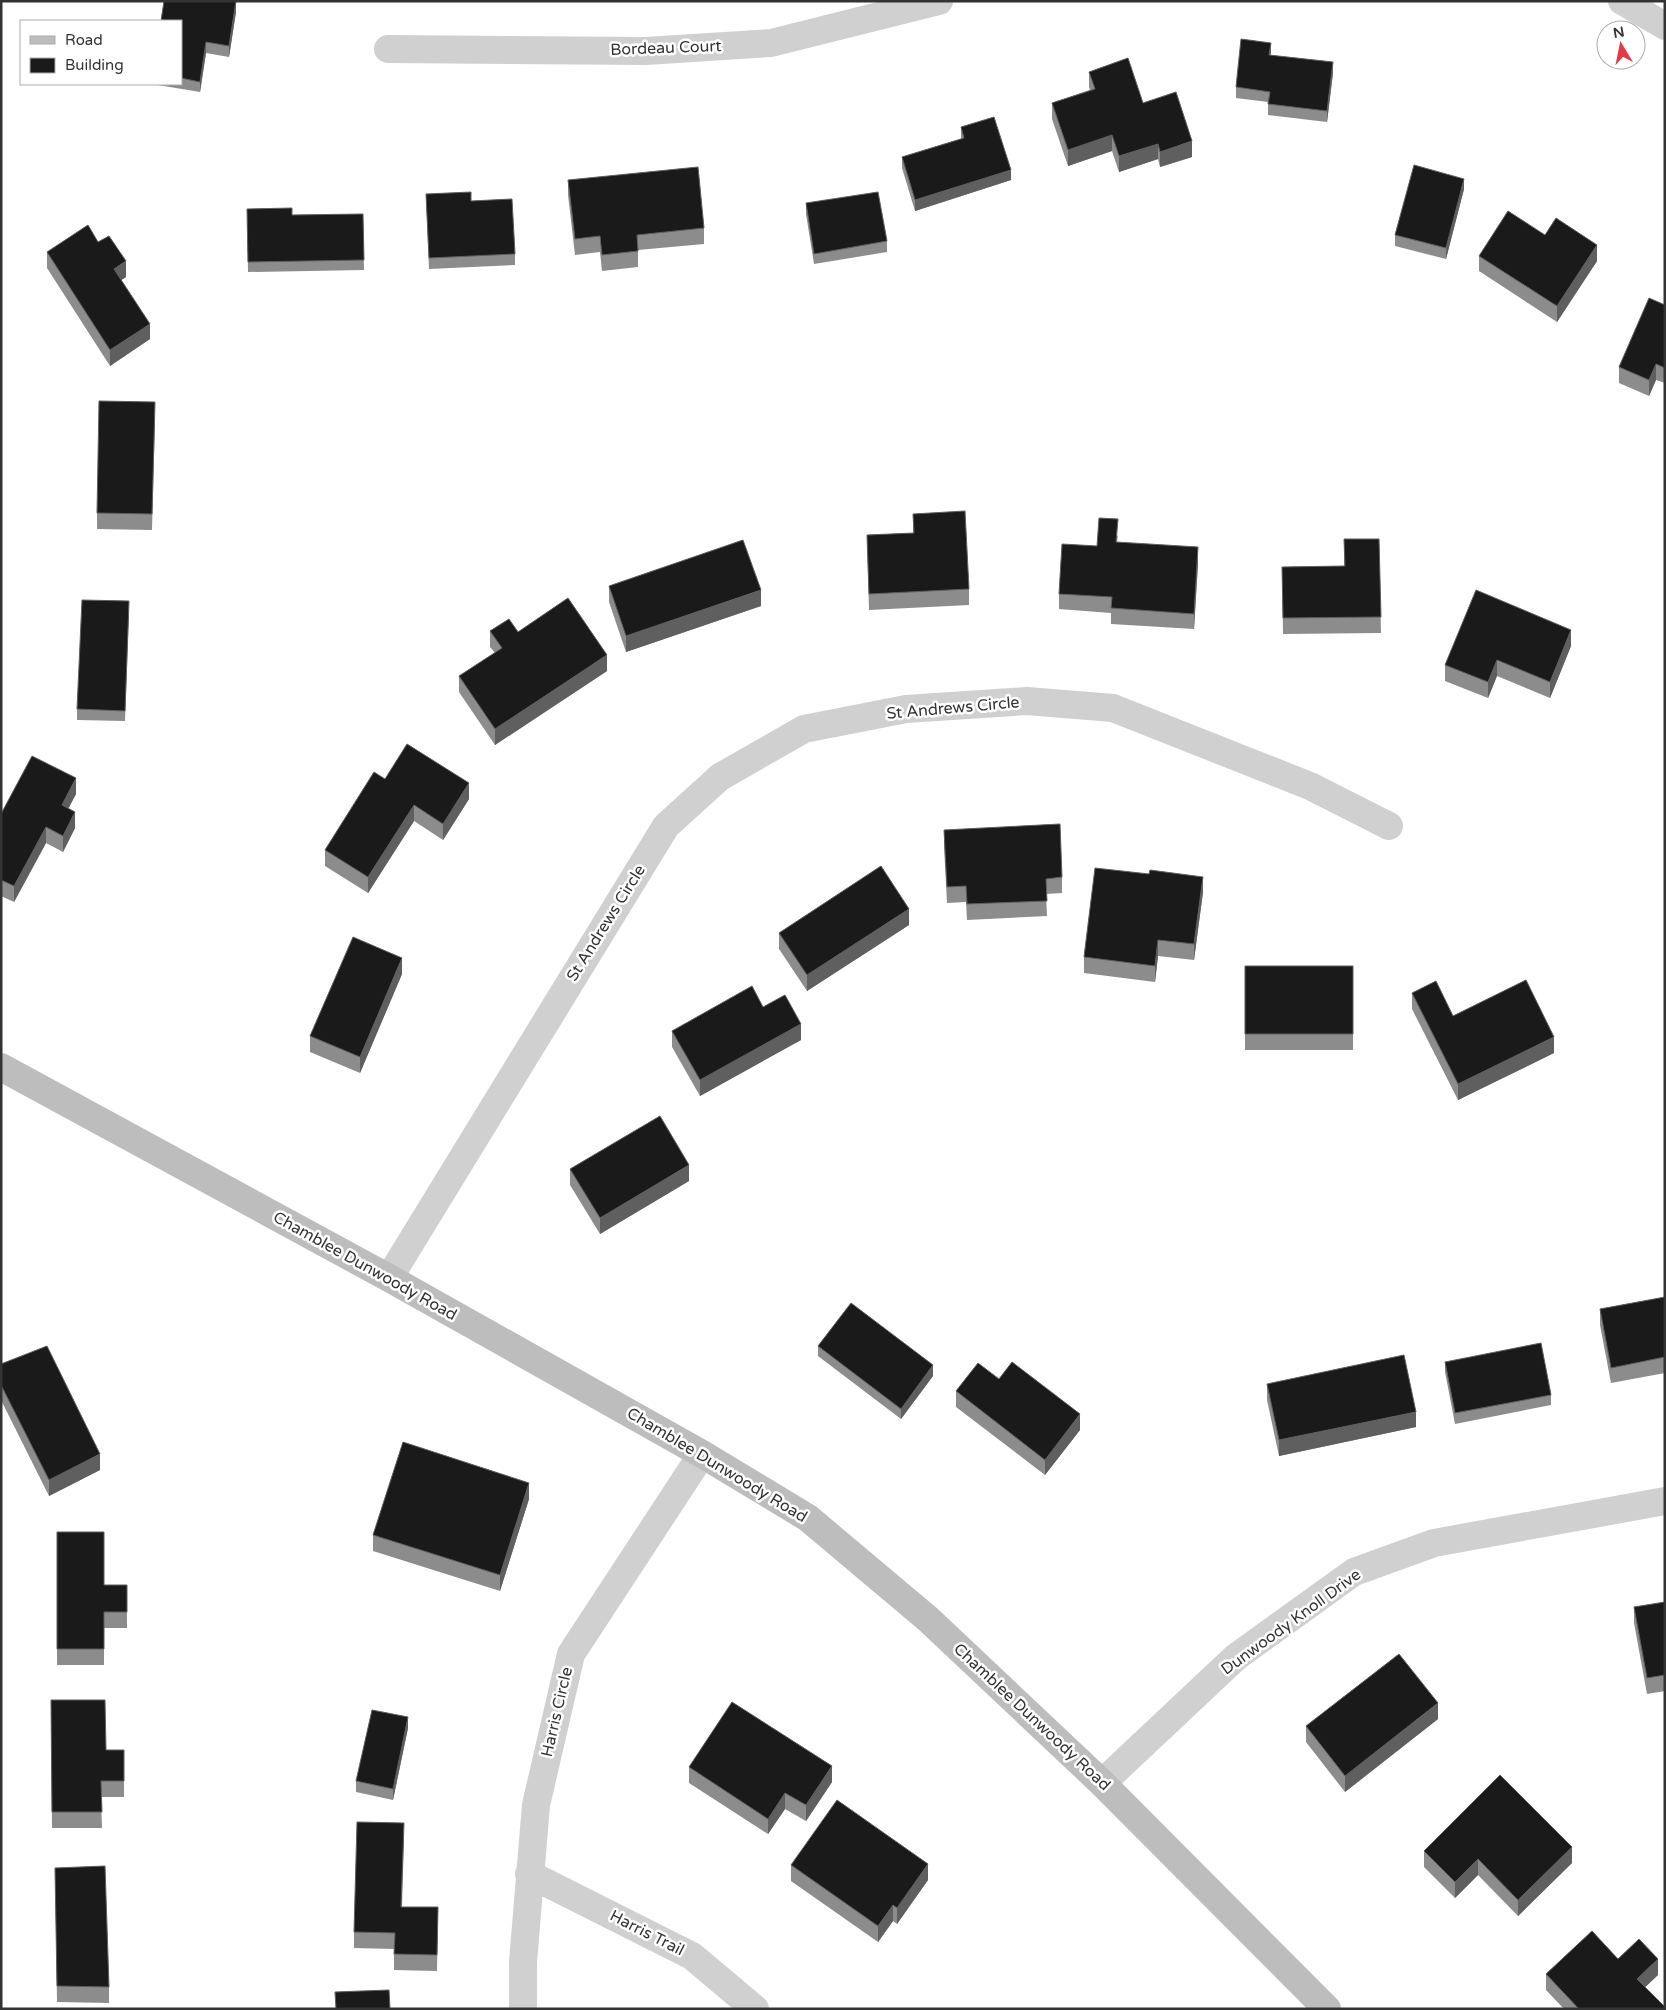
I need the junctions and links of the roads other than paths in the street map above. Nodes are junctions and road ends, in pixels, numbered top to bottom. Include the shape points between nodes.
1 (939, 1) edge
2 (1622, 1) edge
3 (1665, 26) edge
4 (388, 49) dead end
5 (1389, 826) dead end
6 (1, 1066) edge
7 (389, 1278) junction
8 (702, 1454) junction
9 (1665, 1500) edge
10 (1102, 1783) junction
11 (529, 1874) junction
12 (523, 2009) edge
13 (756, 2009) edge
14 (1327, 2009) edge

1 - 4 street, Bordeau Court via 772,43 646,52
2 - 3 street
5 - 7 street, St Andrews Circle via 1310,786 1113,708 1026,701 906,709 804,730 720,777 666,826
6 - 7 street, Chamblee Dunwoody Road
7 - 8 street, Chamblee Dunwoody Road
8 - 10 street, Chamblee Dunwoody Road via 808,1518 928,1619
8 - 11 street, Harris Circle via 571,1654 536,1805
9 - 10 street, Dunwoody Knoll Drive via 1434,1543 1354,1572 1236,1657
10 - 14 street, Chamblee Dunwoody Road
11 - 12 street, Harris Circle
11 - 13 street, Harris Trail via 692,1956

